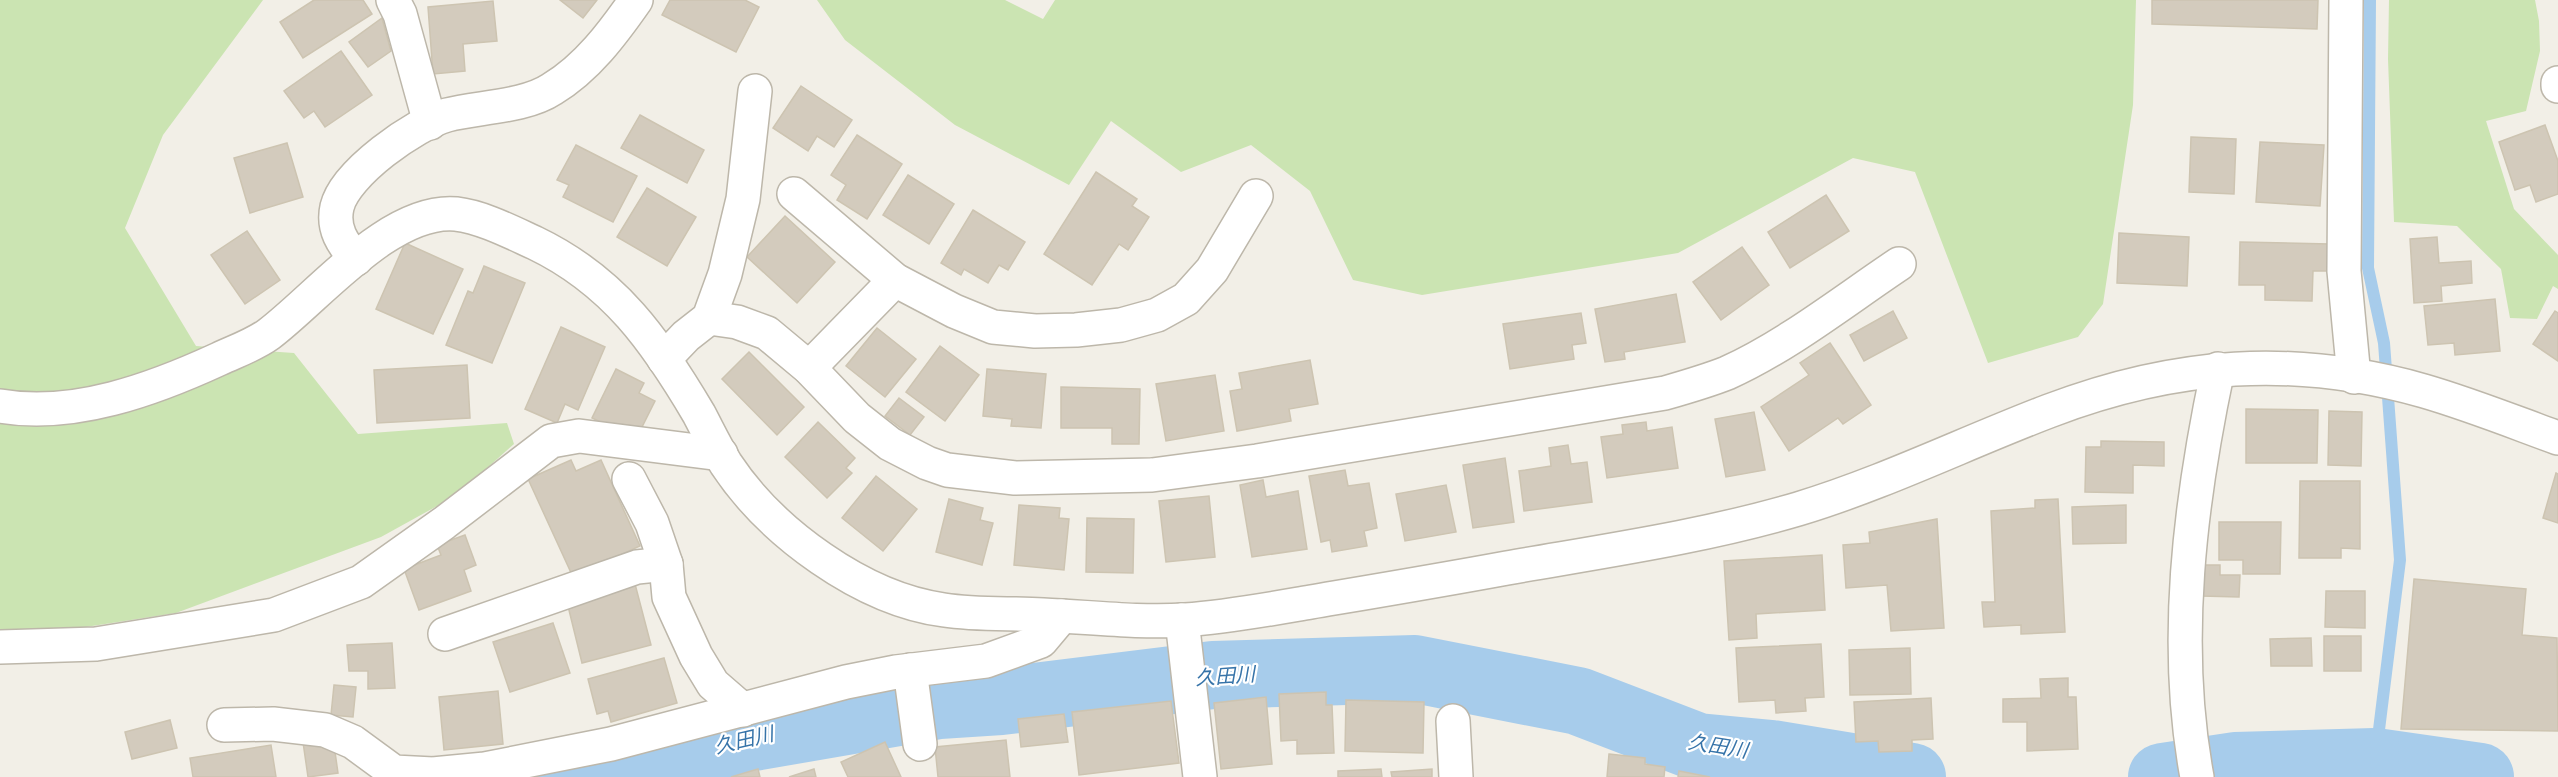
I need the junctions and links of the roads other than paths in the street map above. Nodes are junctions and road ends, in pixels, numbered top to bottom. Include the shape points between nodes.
1 (393, 0) edge
2 (636, 0) edge
3 (2346, 0) edge
4 (755, 91) dead end
5 (430, 123) junction
6 (794, 194) dead end
7 (1256, 196) dead end
8 (356, 260) junction
9 (1899, 264) dead end
10 (895, 279) junction
11 (708, 318) junction
12 (664, 359) junction
13 (809, 368) junction
14 (2218, 369) junction
15 (2364, 378) junction
16 (0, 406) edge
17 (2558, 438) edge
18 (721, 454) junction
19 (629, 479) dead end
20 (666, 564) junction
21 (1062, 616) junction
22 (445, 634) dead end
23 (1184, 635) junction
24 (0, 647) edge
25 (911, 682) junction
26 (743, 710) junction
27 (1453, 721) dead end
28 (224, 725) dead end
29 (919, 736) dead end
30 (2195, 764) edge
31 (1200, 777) edge
32 (1456, 777) edge

1 - 5 street
2 - 5 street via 581,68 551,91
3 - 15 street via 2344,271
4 - 11 street via 743,199 725,274
5 - 8 street via 409,133 350,182 338,206 336,225 340,241
6 - 10 street
7 - 10 street via 1212,270 1186,299 1157,315 1121,325 1035,331 993,327 954,312
8 - 12 street via 409,222 456,214 486,222 561,256 592,276 631,314
8 - 16 street via 264,338 192,372 82,404 16,409
9 - 13 street via 1767,352 1697,384 1665,393 1278,458 1152,475 1015,478 947,470 890,444 856,418
10 - 13 street
11 - 12 street
11 - 13 street via 737,322 767,333
12 - 18 street
14 - 15 street via 2271,367
14 - 23 street via 2152,379 2096,395 1799,508 1693,535 1354,595
14 - 30 street via 2189,553 2187,710
15 - 17 street via 2413,388
18 - 21 street via 766,513 797,540 883,594 945,611
18 - 24 street via 579,436 551,441 361,582 285,611 96,644
19 - 20 street via 652,523
20 - 22 street via 637,567
20 - 26 street via 669,597 696,656 713,684
21 - 23 street
21 - 25 street via 1041,641 986,662
23 - 31 street
25 - 26 street via 846,682
25 - 29 street
26 - 28 street via 610,744 485,769 433,774 394,772 352,742 326,730 273,724
27 - 32 street

